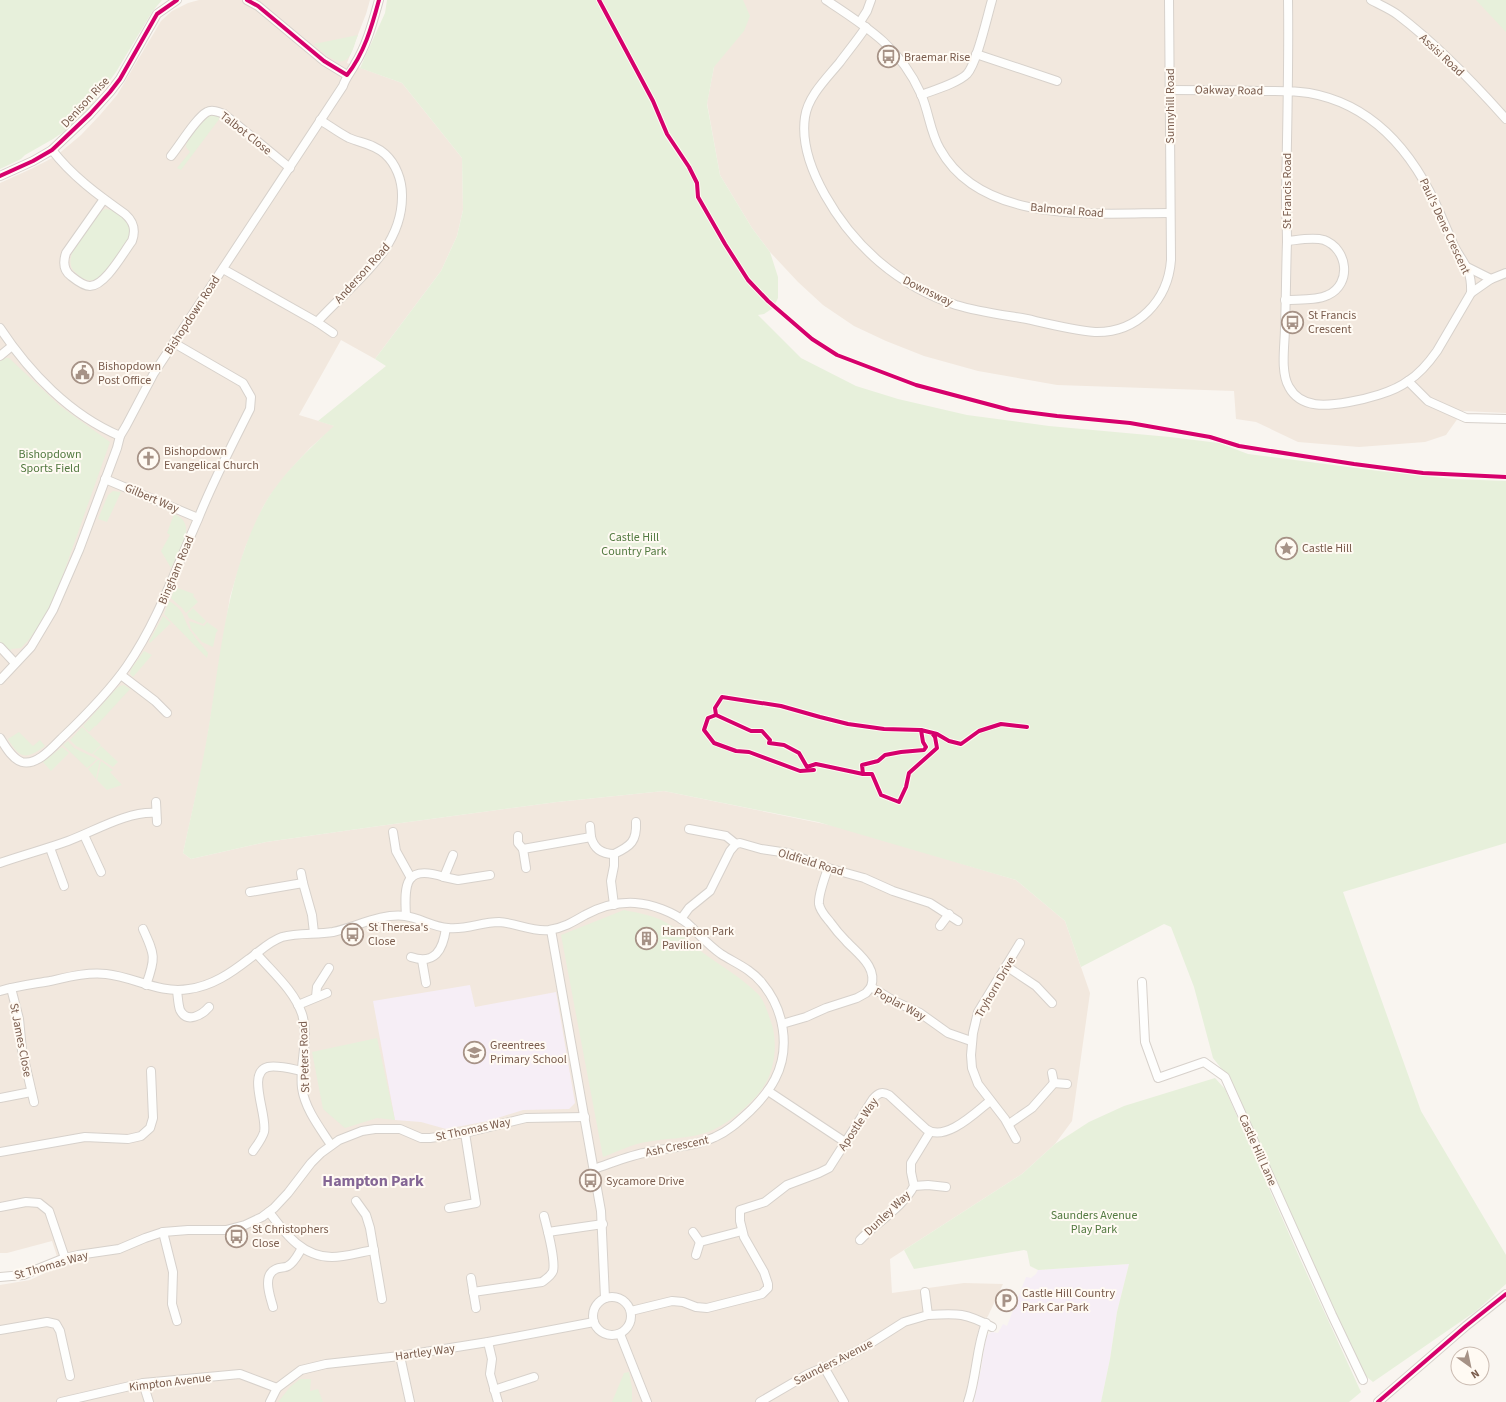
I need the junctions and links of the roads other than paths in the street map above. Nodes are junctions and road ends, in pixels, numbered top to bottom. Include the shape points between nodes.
1 (177, 0) edge
2 (247, 0) edge
3 (379, 0) edge
4 (826, 0) edge
5 (871, 0) edge
6 (992, 0) edge
7 (1169, 0) edge
8 (1288, 0) edge
9 (1371, 0) edge
10 (863, 24) junction
11 (976, 54) junction
12 (347, 75) junction
13 (1057, 81) dead end
14 (1170, 90) junction
15 (1288, 91) junction
16 (921, 95) junction
17 (1506, 119) edge
18 (320, 120) junction
19 (52, 150) junction
20 (171, 156) dead end
21 (290, 168) junction
22 (0, 176) edge
23 (104, 199) junction
24 (1170, 213) junction
25 (1287, 241) junction
26 (1467, 267) junction
27 (223, 269) junction
28 (1506, 273) edge
29 (1491, 278) junction
30 (1470, 294) junction
31 (1285, 300) junction
32 (317, 322) junction
33 (0, 328) edge
34 (333, 334) dead end
35 (174, 342) junction
36 (12, 346) junction
37 (0, 356) edge
38 (1408, 381) junction
39 (1506, 419) edge
40 (120, 436) junction
41 (105, 479) junction
42 (198, 518) junction
43 (0, 648) edge
44 (15, 663) junction
45 (120, 675) junction
46 (0, 680) edge
47 (167, 713) dead end
48 (0, 738) edge
49 (156, 802) dead end
50 (636, 822) dead end
51 (590, 826) dead end
52 (689, 829) dead end
53 (393, 832) dead end
54 (84, 835) junction
55 (518, 836) dead end
56 (591, 837) junction
57 (736, 844) junction
58 (50, 848) junction
59 (523, 849) junction
60 (614, 854) junction
61 (453, 855) dead end
62 (0, 863) edge
63 (526, 868) dead end
64 (828, 868) junction
65 (101, 872) dead end
66 (302, 873) dead end
67 (490, 875) dead end
68 (444, 877) junction
69 (411, 878) junction
70 (303, 883) junction
71 (64, 886) dead end
72 (250, 892) dead end
73 (614, 905) junction
74 (949, 914) junction
75 (406, 916) junction
76 (681, 919) junction
77 (958, 921) dead end
78 (940, 926) dead end
79 (446, 928) junction
80 (143, 929) dead end
81 (551, 930) junction
82 (314, 933) junction
83 (1020, 943) dead end
84 (256, 953) junction
85 (411, 957) dead end
86 (422, 960) junction
87 (1006, 966) junction
88 (329, 968) dead end
89 (1142, 982) dead end
90 (426, 983) dead end
91 (146, 985) junction
92 (11, 988) junction
93 (872, 988) junction
94 (0, 991) edge
95 (177, 991) junction
96 (327, 993) dead end
97 (316, 997) junction
98 (1052, 1003) dead end
99 (298, 1005) junction
100 (209, 1007) dead end
101 (782, 1024) junction
102 (971, 1041) junction
103 (151, 1071) dead end
104 (302, 1071) junction
105 (1052, 1073) dead end
106 (1054, 1083) junction
107 (1067, 1084) dead end
108 (768, 1091) junction
109 (31, 1092) junction
110 (0, 1098) edge
111 (990, 1101) junction
112 (34, 1102) dead end
113 (585, 1117) junction
114 (1009, 1124) junction
115 (930, 1132) junction
116 (465, 1133) junction
117 (1016, 1139) dead end
118 (845, 1142) junction
119 (331, 1145) junction
120 (253, 1151) dead end
121 (0, 1152) edge
122 (594, 1168) junction
123 (914, 1186) junction
124 (946, 1187) dead end
125 (356, 1201) dead end
126 (0, 1207) edge
127 (449, 1208) dead end
128 (269, 1212) junction
129 (544, 1216) dead end
130 (603, 1224) junction
131 (742, 1231) junction
132 (164, 1232) junction
133 (548, 1232) junction
134 (693, 1232) dead end
135 (860, 1240) dead end
136 (700, 1242) junction
137 (302, 1248) junction
138 (374, 1250) junction
139 (696, 1255) dead end
140 (65, 1258) junction
141 (0, 1277) edge
142 (471, 1278) dead end
143 (473, 1292) junction
144 (925, 1292) dead end
145 (1506, 1294) edge
146 (605, 1298) junction
147 (382, 1299) dead end
148 (273, 1307) dead end
149 (476, 1308) dead end
150 (631, 1311) junction
151 (928, 1315) junction
152 (177, 1321) dead end
153 (594, 1322) junction
154 (0, 1330) edge
155 (620, 1334) junction
156 (488, 1342) junction
157 (400, 1356) junction
158 (824, 1367) junction
159 (70, 1376) dead end
160 (534, 1377) dead end
161 (1363, 1380) dead end
162 (143, 1383) junction
163 (277, 1388) junction
164 (494, 1390) junction
165 (61, 1402) edge
166 (148, 1402) edge
167 (270, 1402) edge
168 (410, 1402) edge
169 (498, 1402) edge
170 (647, 1402) edge
171 (760, 1402) edge
172 (844, 1402) edge
173 (968, 1402) edge
174 (1378, 1402) edge

1 - 19 street, Denison Rise via 157,14 110,92
2 - 12 street via 258,6 324,61
3 - 12 street, Bishopdown Road via 362,51
4 - 10 street, Balmoral Road
5 - 10 street, Downsway
6 - 11 street
7 - 14 street, Sunnyhill Road
8 - 15 street, St Francis Road
9 - 17 street, Assisi Road via 1397,14 1427,40
10 - 16 street, Balmoral Road via 900,58
10 - 24 street, Downsway via 812,98 805,117 806,149 820,187 841,222 871,256 905,281 931,295 972,309 1090,331 1116,329 1141,319 1163,292 1169,277
11 - 13 street
11 - 16 street via 966,75
12 - 18 street, Bishopdown Road via 343,86
14 - 15 street, Oakway Road
14 - 24 street, Sunnyhill Road
15 - 25 street, St Francis Road
15 - 26 street, Paul's Dene Crescent via 1318,95 1343,103 1392,136 1425,181 1454,245
16 - 24 street, Balmoral Road via 940,149 957,172 981,190 1034,208 1099,213
18 - 21 street, Bishopdown Road
18 - 32 street, Anderson Road via 349,138 378,149 388,157 396,169 400,182 402,205 398,227 385,250
19 - 22 street, Denison Rise
19 - 23 street via 67,168
20 - 21 street, Talbot Close via 200,118 211,110 224,114
21 - 27 street, Bishopdown Road
23 - 23 street via 64,259 67,272 81,284 95,285 103,280 134,235 134,226 130,218
25 - 31 street, St Francis Road
25 - 31 street via 1311,239 1328,242 1341,255 1345,271 1338,288 1327,296
26 - 29 street
26 - 30 street, Paul's Dene Crescent
27 - 32 street
27 - 35 street, Bishopdown Road
28 - 29 street
29 - 30 street
30 - 38 street via 1437,351
31 - 38 street, St Francis Road via 1284,358 1287,382 1289,388 1301,400 1319,405 1341,403 1369,397
32 - 34 street
33 - 36 street
35 - 40 street, Bishopdown Road
35 - 42 street, Bingham Road via 243,383 252,397 250,409
36 - 37 street
36 - 40 street via 59,396 89,419
38 - 39 street via 1428,401 1466,418
40 - 41 street, Bishopdown Road
41 - 42 street, Gilbert Way
41 - 44 street, Bishopdown Road via 79,550 53,610 31,647
42 - 45 street, Bingham Road via 158,612
43 - 44 street
44 - 46 street, Bishopdown Road
45 - 47 street
45 - 48 street, Bingham Road via 76,724 36,760 18,760
49 - 54 street via 156,817 146,813 131,816
50 - 60 street via 637,833 634,839
51 - 56 street
52 - 57 street, Oldfield Road via 726,836
53 - 69 street via 396,851
54 - 58 street
54 - 65 street
55 - 59 street via 518,843
56 - 59 street
56 - 60 street via 593,845 598,850
57 - 64 street, Oldfield Road via 788,853
57 - 76 street via 710,891 689,908
58 - 62 street
58 - 71 street
59 - 63 street
60 - 73 street via 611,881
61 - 68 street
64 - 74 street, Oldfield Road via 864,878 893,891 926,901
64 - 93 street via 819,905 822,912 868,965
66 - 70 street
67 - 68 street via 458,880
68 - 69 street via 423,873
69 - 75 street via 405,890
70 - 72 street
70 - 82 street
73 - 76 street, Ash Crescent via 642,904 656,907
73 - 81 street, Ash Crescent via 593,911 562,928
74 - 77 street, Oldfield Road
74 - 78 street
75 - 79 street
75 - 82 street via 384,918 336,932
76 - 101 street, Ash Crescent via 714,949 757,977 772,997
79 - 81 street via 464,928 498,922
79 - 86 street via 441,949
80 - 91 street via 153,951 152,968
81 - 113 street
82 - 84 street via 281,938
83 - 87 street, Tryhorn Drive
84 - 95 street via 219,980
84 - 99 street, St Peters Road via 288,989
85 - 86 street
86 - 90 street
87 - 98 street via 1036,986
87 - 102 street, Tryhorn Drive via 980,1008
88 - 97 street via 317,987
89 - 161 street, Castle Hill Lane via 1145,1042 1158,1078 1204,1062 1226,1076
91 - 92 street via 111,975 95,974
91 - 95 street
92 - 94 street
92 - 109 street, St James Close via 21,1025 22,1050
93 - 101 street, Poplar Way via 857,998 826,1008 806,1018
93 - 102 street, Poplar Way via 920,1013 948,1032
95 - 100 street via 180,1008 187,1016 198,1016
96 - 97 street
97 - 99 street
99 - 104 street, St Peters Road via 305,1030
101 - 108 street, Ash Crescent via 782,1057 778,1073
102 - 111 street, Tryhorn Drive via 972,1068 978,1084
103 - 121 street via 153,1118 150,1128 141,1136 128,1139 85,1137
104 - 119 street, St Peters Road via 302,1089 307,1104
104 - 120 street via 271,1067 264,1069 259,1075 257,1083 265,1127
105 - 106 street
106 - 107 street
106 - 114 street via 1032,1108
108 - 118 street
108 - 122 street, Ash Crescent via 740,1120 717,1136 695,1144 640,1154
109 - 110 street, St James Close
109 - 112 street, St James Close
111 - 114 street, Tryhorn Drive
111 - 115 street via 956,1127 942,1132
113 - 116 street, St Thomas Way via 526,1118
113 - 122 street
114 - 117 street, Tryhorn Drive
115 - 118 street, Apostle Way via 893,1098 886,1093 879,1093
115 - 123 street, Dunley Way via 911,1163 910,1172
116 - 119 street, St Thomas Way via 425,1138 400,1129 375,1129 354,1133
116 - 127 street via 476,1204
118 - 131 street, Apostle Way via 832,1165 825,1170 787,1185 765,1202 740,1210
119 - 128 street, St Thomas Way via 311,1163
122 - 130 street
123 - 124 street, Dunley Way
123 - 135 street, Dunley Way via 904,1200
125 - 138 street via 366,1215
126 - 140 street via 26,1202 39,1203 49,1211
128 - 132 street, St Thomas Way via 245,1226 226,1230
128 - 137 street via 288,1236
129 - 133 street
130 - 133 street
130 - 146 street
131 - 136 street
131 - 150 street, Apostle Way via 767,1278 768,1288 762,1294 707,1308 672,1301
132 - 140 street, St Thomas Way via 118,1249
132 - 152 street via 173,1272 172,1304
133 - 143 street via 553,1267 549,1277 542,1282
134 - 136 street
136 - 139 street
137 - 138 street via 331,1257
137 - 148 street via 291,1264 276,1269 269,1277
138 - 147 street
140 - 141 street, St Thomas Way via 23,1275
142 - 143 street
143 - 149 street
144 - 151 street
145 - 174 street
146 - 150 street via 619,1298
146 - 153 street via 595,1308
150 - 155 street via 630,1322
151 - 158 street, Saunders Avenue via 904,1322 863,1348
151 - 173 street, Saunders Avenue via 962,1314 989,1325 982,1332
153 - 155 street via 604,1333
153 - 156 street, Hartley Way
154 - 159 street via 47,1322 56,1324 60,1331
155 - 170 street
156 - 157 street, Hartley Way
156 - 164 street
157 - 163 street, Hartley Way via 308,1368 301,1370
157 - 168 street
158 - 171 street, Saunders Avenue
158 - 172 street
160 - 164 street
162 - 163 street, Kimpton Avenue via 240,1374
162 - 165 street, Kimpton Avenue
162 - 166 street
163 - 167 street, Hartley Way
164 - 169 street

